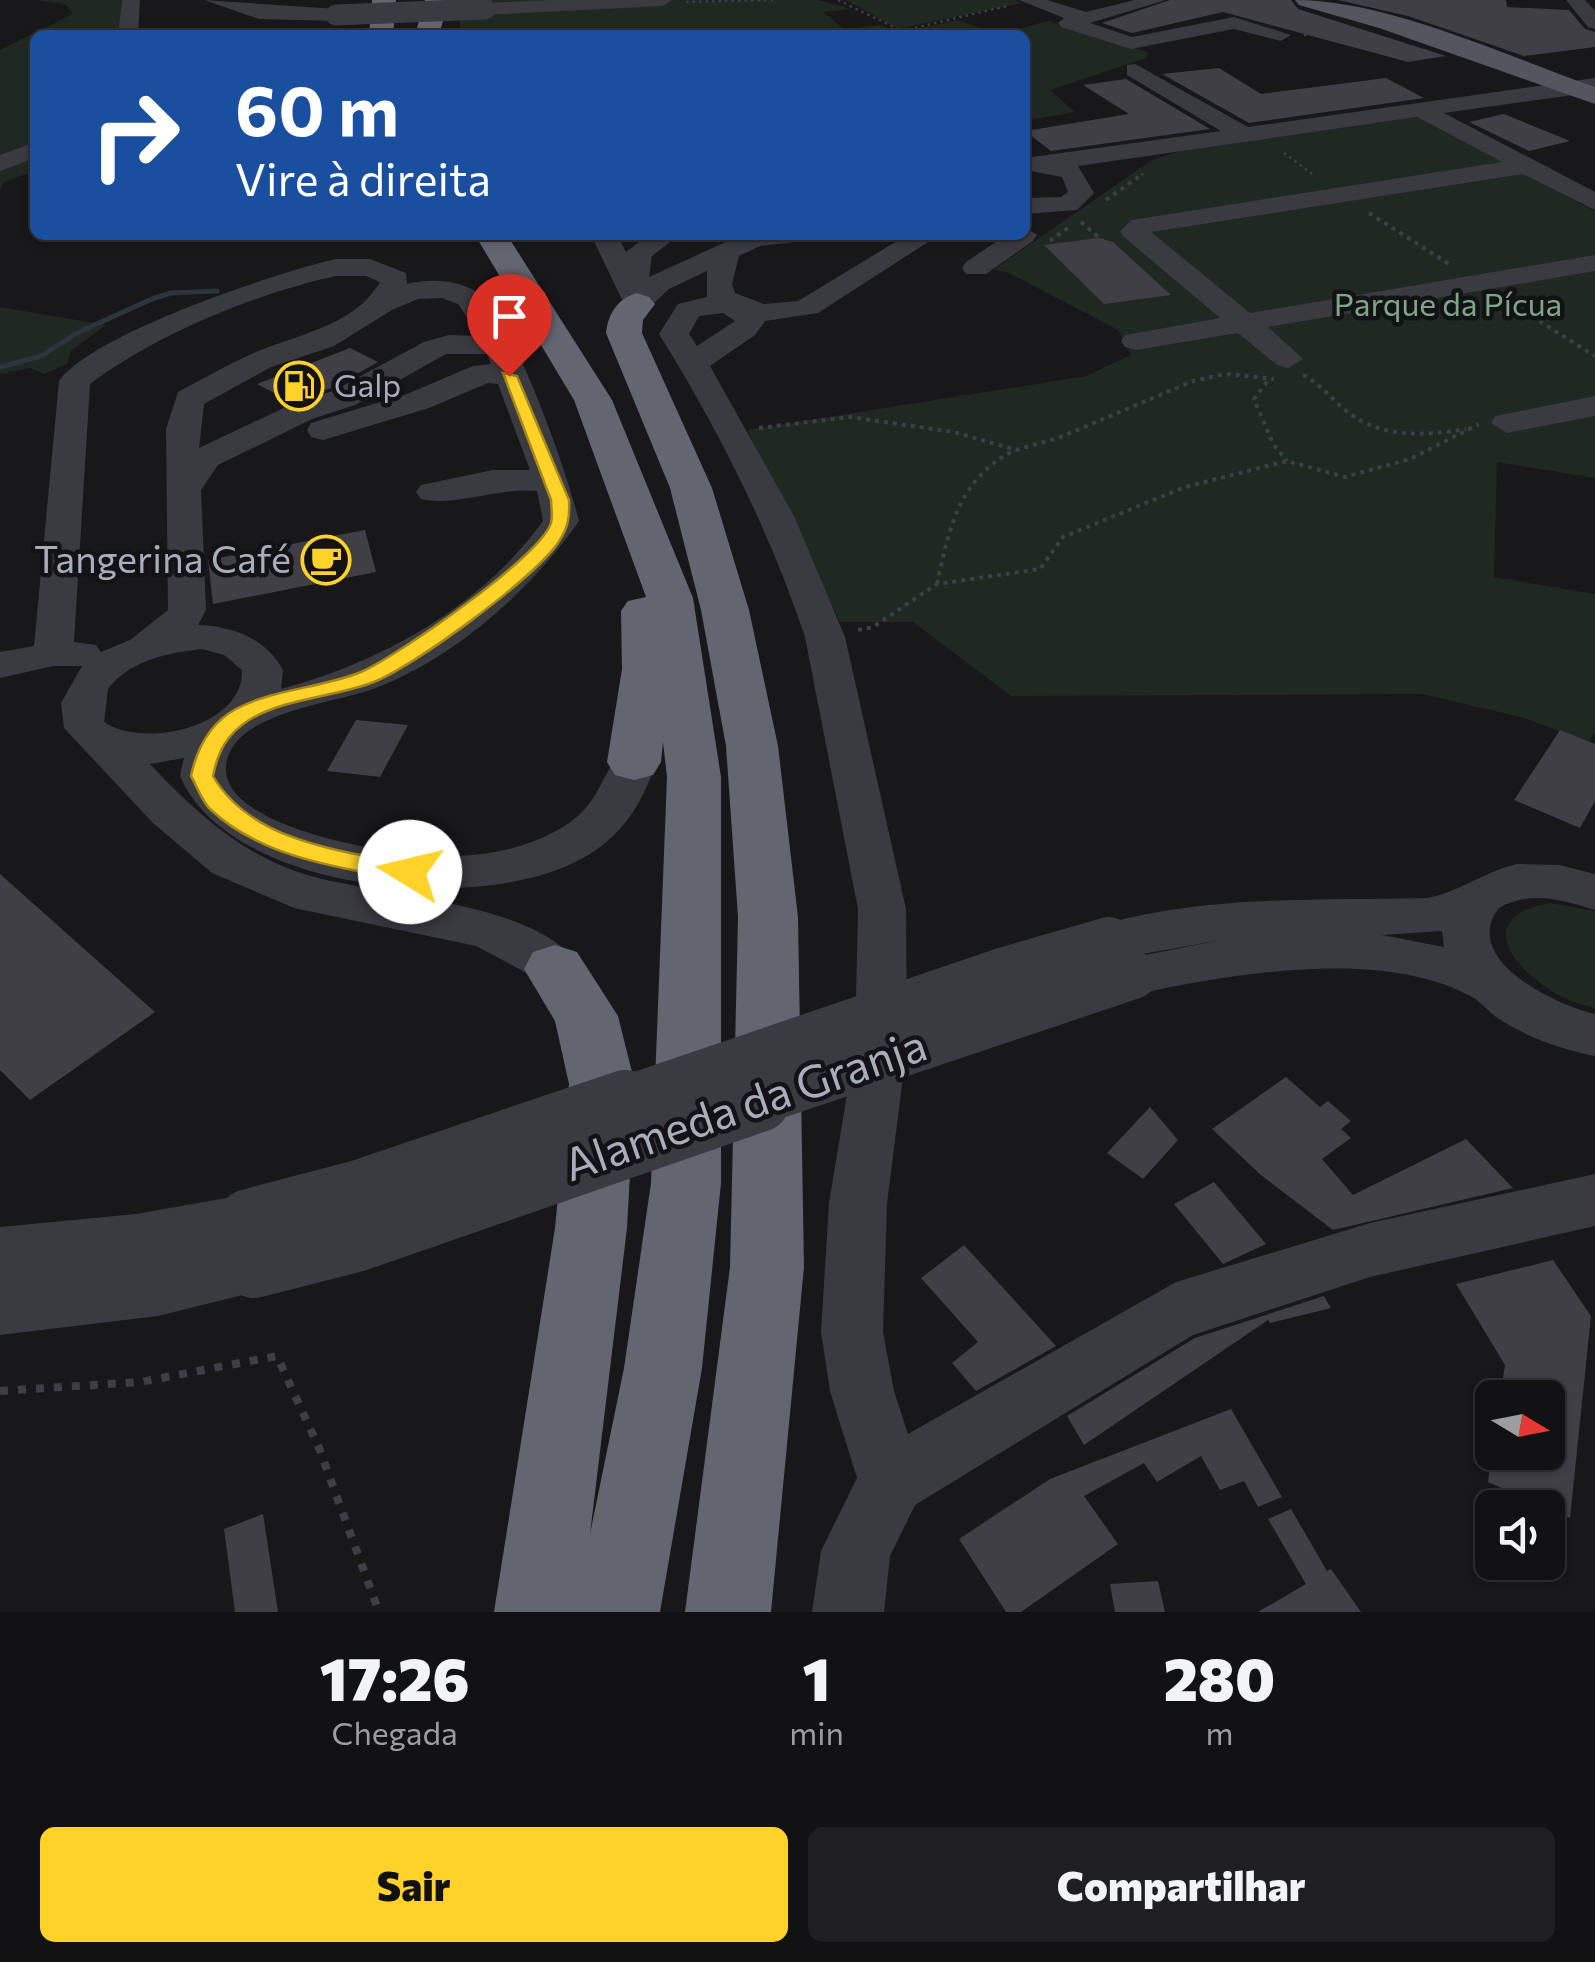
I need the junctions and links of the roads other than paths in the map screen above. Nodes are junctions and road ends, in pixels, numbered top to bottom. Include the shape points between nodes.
1 (131, 0) edge
2 (213, 0) edge
3 (437, 0) edge
4 (1028, 0) edge
5 (1157, 0) edge
6 (1307, 0) edge
7 (1576, 0) edge
8 (385, 1) edge
9 (659, 1) edge
10 (1079, 22) junction
11 (1595, 22) edge
12 (128, 30) edge
13 (382, 30) edge
14 (428, 30) edge
15 (1595, 31) edge
16 (1281, 35) dead end
17 (1595, 45) edge
18 (1134, 70) dead end
19 (1588, 90) edge
20 (1420, 110) junction
21 (1244, 135) junction
22 (1173, 143) junction
23 (30, 151) edge
24 (1032, 162) edge
25 (0, 164) edge
26 (1526, 166) junction
27 (1595, 202) edge
28 (1030, 206) edge
29 (1081, 207) junction
30 (1030, 235) edge
31 (494, 240) edge
32 (606, 240) edge
33 (658, 240) edge
34 (748, 240) edge
35 (918, 240) edge
36 (1021, 240) edge
37 (726, 252) junction
38 (1595, 263) edge
39 (976, 268) dead end
40 (305, 299) dead end
41 (382, 304) junction
42 (637, 304) junction
43 (738, 308) junction
44 (592, 316) dead end
45 (1243, 324) junction
46 (323, 340) junction
47 (1136, 342) dead end
48 (496, 345) junction
49 (184, 366) dead end
50 (1283, 371) road end
51 (509, 376) junction
52 (668, 376) junction
53 (366, 385) junction
54 (1595, 406) edge
55 (312, 421) junction
56 (1507, 424) road end
57 (553, 484) junction
58 (184, 490) junction
59 (433, 492) dead end
60 (638, 514) junction
61 (52, 654) junction
62 (131, 654) junction
63 (0, 665) edge
64 (234, 721) junction
65 (105, 743) junction
66 (634, 762) joint
67 (1595, 892) edge
68 (1471, 908) junction
69 (1121, 958) junction
70 (556, 969) joint
71 (1492, 984) junction
72 (1593, 1041) edge
73 (1595, 1200) edge
74 (252, 1244) junction
75 (0, 1254) edge
76 (0, 1306) edge
77 (891, 1480) junction
78 (538, 1612) edge
79 (617, 1612) edge
80 (728, 1612) edge
81 (848, 1612) edge

1 - 12 street
2 - 9 street, bridge via 259,13 336,15
3 - 14 highway
4 - 10 street
5 - 10 street
6 - 19 main road
7 - 11 street
8 - 13 highway
10 - 16 street via 1131,43 1234,23
15 - 17 street
18 - 21 street
19 - 20 street
20 - 21 street
20 - 26 street
21 - 22 street
22 - 24 street
22 - 29 street
23 - 25 street
24 - 29 street via 1072,172
26 - 27 street
26 - 45 street via 1133,231
28 - 29 street
29 - 30 street
31 - 60 highway via 593,400
32 - 42 street
33 - 42 street via 639,252
34 - 37 street
35 - 43 street via 808,307
36 - 39 street
37 - 42 street via 659,283
37 - 43 street via 718,284 722,298
38 - 45 street
40 - 49 street
41 - 46 street
41 - 48 street via 430,288 459,292 493,331
41 - 61 street via 396,278 374,266 344,263 302,272 103,360 76,381
42 - 52 highway via 624,333
43 - 52 street via 751,322 743,331
43 - 52 street via 706,304 688,310 674,334
44 - 52 highway
45 - 47 street
45 - 50 street
46 - 53 street via 317,356
46 - 58 street via 260,361 190,398 182,429
48 - 51 street
48 - 53 street via 435,348
51 - 55 street via 484,373 386,412
51 - 57 street
52 - 77 street via 736,432 790,539 825,638 882,909 880,1046 858,1204 852,1332 862,1391
52 - 80 highway via 752,746 768,917 767,1267
53 - 55 street
54 - 56 street
55 - 58 street via 206,458
57 - 59 street via 511,476
57 - 64 street via 561,521 549,543 414,653 364,678
58 - 62 street via 187,610 178,624
60 - 66 highway via 648,669
60 - 79 highway via 670,598 678,640 694,778 692,926 686,1183 662,1368
61 - 62 street
61 - 63 street
62 - 64 street via 202,638 247,649 264,677 259,695
62 - 65 street via 90,686 80,714 88,731
64 - 65 street via 163,748
64 - 66 street via 207,753 202,776 218,804 309,852 410,872 486,870 571,843 616,804
65 - 70 street via 168,811 228,861 294,890 489,930
67 - 68 street, Alameda da Granja via 1546,880 1514,881 1488,891
68 - 69 street, Alameda da Granja via 1427,916 1225,921
68 - 71 street, Alameda da Granja via 1466,931 1473,958
69 - 71 street, Alameda da Granja via 1356,953 1420,960
69 - 74 street, Alameda da Granja, bridge via 1030,1006 356,1241
70 - 78 highway via 586,1016 602,1084 591,1228
71 - 72 street, Alameda da Granja via 1536,1016
73 - 77 street via 1370,1250 1176,1311
74 - 75 street, Alameda da Granja via 136,1241
74 - 76 street, Alameda da Granja via 158,1288
77 - 81 street via 856,1551

